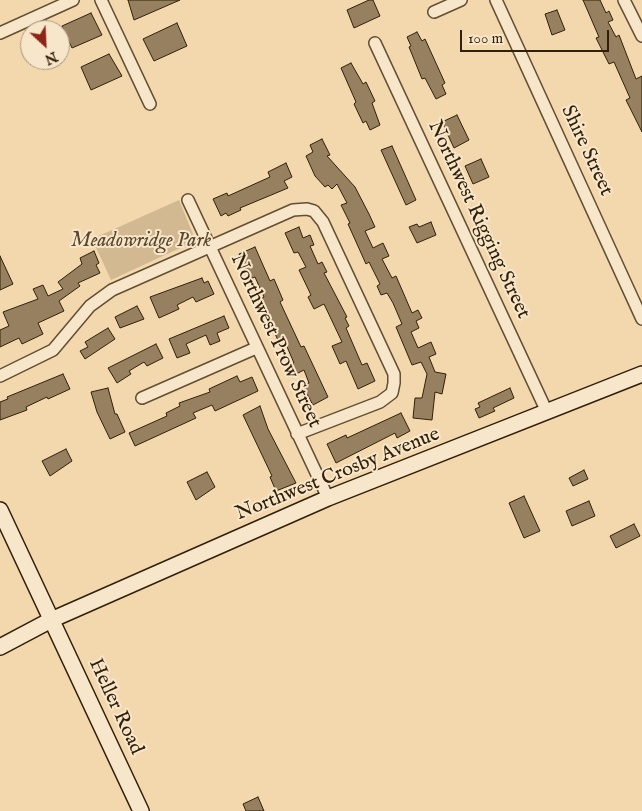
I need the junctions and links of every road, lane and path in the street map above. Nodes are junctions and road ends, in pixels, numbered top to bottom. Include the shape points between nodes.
1 (73, 0) edge
2 (101, 0) edge
3 (461, 0) edge
4 (496, 0) edge
5 (624, 0) edge
6 (434, 12) dead end
7 (0, 33) edge
8 (642, 36) edge
9 (375, 43) dead end
10 (150, 104) dead end
11 (188, 200) dead end
12 (210, 247) junction
13 (642, 319) edge
14 (256, 348) junction
15 (642, 374) edge
16 (0, 376) edge
17 (142, 398) dead end
18 (547, 412) junction
19 (298, 434) junction
20 (328, 498) junction
21 (0, 510) edge
22 (52, 620) junction
23 (0, 646) edge
24 (142, 811) edge

1 - 7 street
2 - 10 street
3 - 6 street
4 - 13 street, Shire Street
5 - 8 street
9 - 18 street, Northwest Rigging Street
11 - 12 street, Northwest Prow Street
12 - 14 street, Northwest Prow Street
12 - 16 street via 112,290 90,306 53,350
12 - 19 street via 299,209 314,211 328,231 394,374 394,383 392,393 380,402
14 - 17 street
14 - 19 street, Northwest Prow Street
15 - 18 street, Northwest Crosby Avenue
18 - 20 street, Northwest Crosby Avenue
19 - 20 street, Northwest Prow Street
20 - 22 street, Northwest Crosby Avenue
21 - 22 street, Heller Road
22 - 23 street, Northwest Crosby Avenue
22 - 24 street, Heller Road

